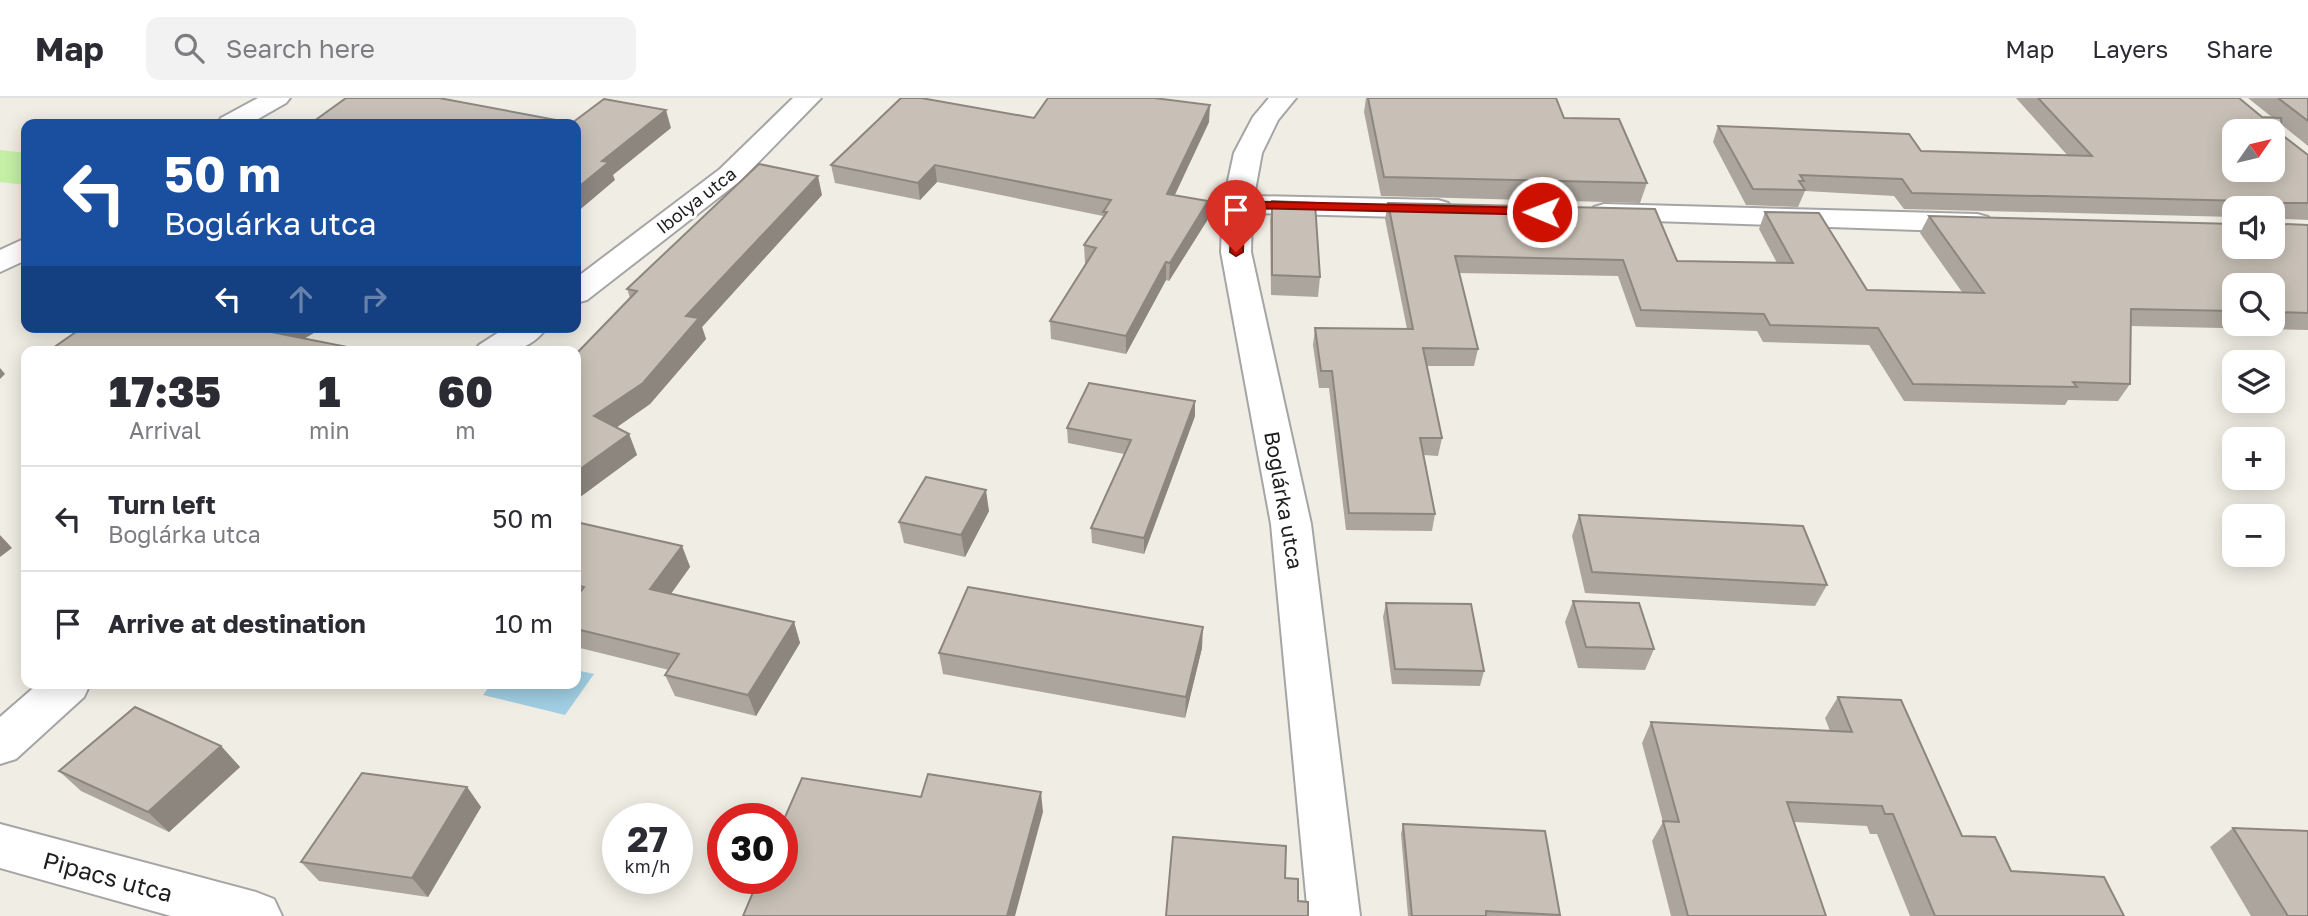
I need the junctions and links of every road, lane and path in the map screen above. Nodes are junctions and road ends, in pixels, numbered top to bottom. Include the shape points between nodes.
1 (277, 98) edge
2 (808, 98) edge
3 (1283, 98) edge
4 (239, 119) edge
5 (1238, 204) junction
6 (1459, 209) edge
7 (1570, 212) edge
8 (1999, 223) edge
9 (21, 250) edge
10 (0, 264) edge
11 (581, 289) edge
12 (521, 333) edge
13 (501, 346) edge
14 (62, 689) edge
15 (0, 745) edge
16 (0, 846) edge
17 (256, 916) edge
18 (1334, 916) edge

1 - 4 street
2 - 11 street, Ibolya utca via 730,176
3 - 5 street, Boglárka utca via 1266,117 1248,153
5 - 6 street
5 - 18 street, Boglárka utca via 1236,252 1291,524
7 - 8 street
9 - 10 street
12 - 13 street
14 - 15 street
16 - 17 street, Pipacs utca

